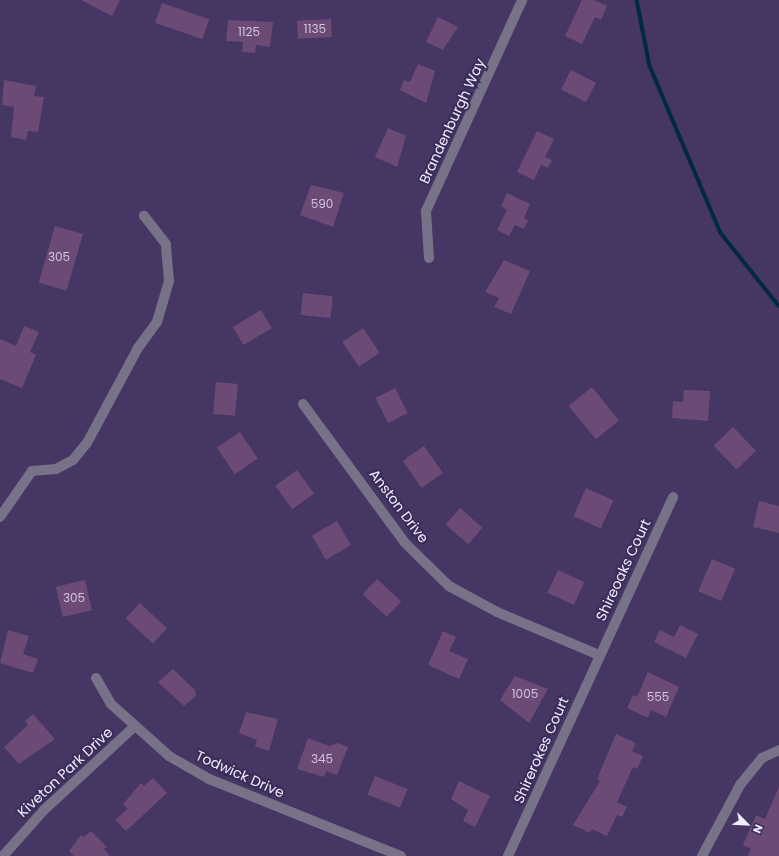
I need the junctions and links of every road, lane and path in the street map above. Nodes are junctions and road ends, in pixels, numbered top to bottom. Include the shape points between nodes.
1 (522, 0) edge
2 (144, 216) dead end
3 (429, 258) dead end
4 (303, 404) dead end
5 (673, 497) dead end
6 (0, 516) edge
7 (599, 655) junction
8 (96, 678) dead end
9 (133, 728) junction
10 (779, 750) edge
11 (3, 856) edge
12 (401, 856) edge
13 (508, 856) edge
14 (702, 856) edge

1 - 3 street, Brandenburgh Way via 426,211
2 - 6 street via 166,244 169,281 158,322 138,348 87,443 73,460 56,469 32,470
4 - 7 street, Anston Drive via 405,543 449,586 497,612
5 - 7 street, Shireoaks Court
7 - 13 street, Shirerokes Court
8 - 9 street, Todwick Drive via 111,704
9 - 11 street, Kiveton Park Drive via 44,810
9 - 12 street, Todwick Drive via 169,756 209,779
10 - 14 street via 762,758 740,785

